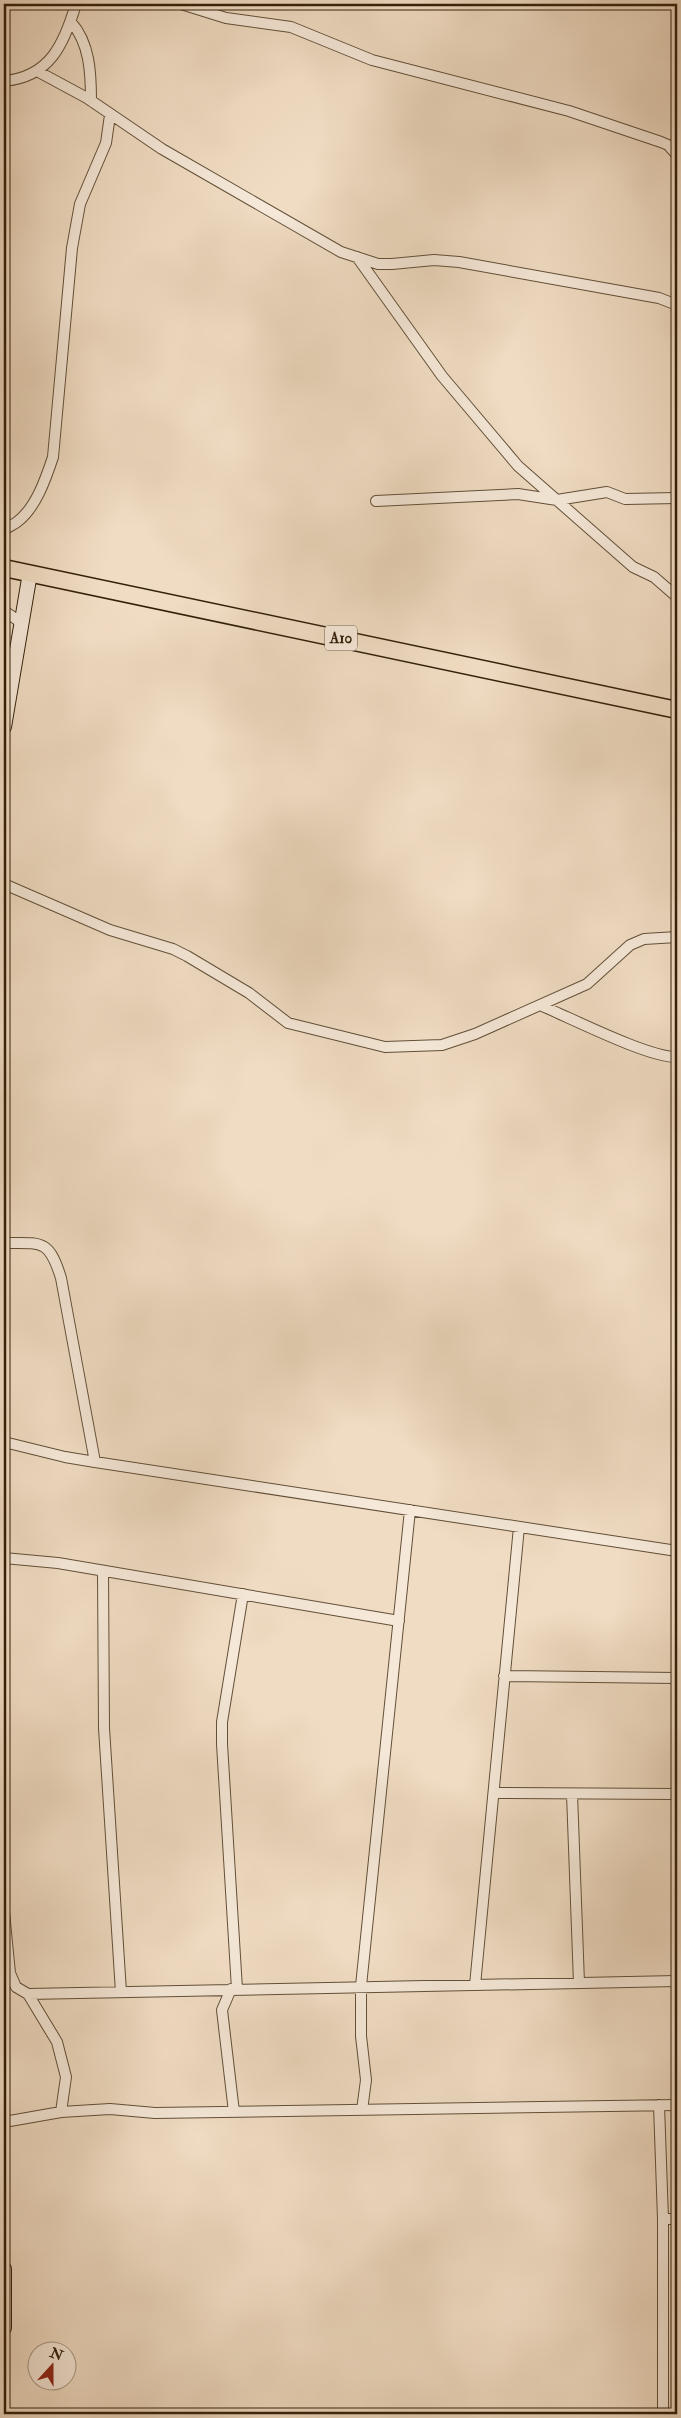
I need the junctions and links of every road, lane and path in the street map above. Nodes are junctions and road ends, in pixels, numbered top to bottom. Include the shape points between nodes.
1 (76, 4) edge
2 (181, 4) edge
3 (71, 22) junction
4 (37, 71) junction
5 (4, 82) edge
6 (91, 101) junction
7 (110, 115) junction
8 (677, 155) edge
9 (357, 256) junction
10 (677, 305) edge
11 (677, 498) edge
12 (557, 500) junction
13 (376, 501) dead end
14 (4, 530) edge
15 (4, 568) edge
16 (30, 573) junction
17 (677, 598) edge
18 (4, 612) edge
19 (22, 623) junction
20 (677, 710) edge
21 (4, 727) edge
22 (4, 884) edge
23 (677, 937) edge
24 (542, 1006) junction
25 (677, 1057) edge
26 (4, 1243) edge
27 (4, 1442) edge
28 (95, 1462) junction
29 (410, 1510) junction
30 (519, 1527) junction
31 (677, 1551) edge
32 (4, 1558) edge
33 (103, 1571) junction
34 (243, 1594) junction
35 (398, 1621) junction
36 (504, 1676) junction
37 (677, 1678) edge
38 (494, 1793) junction
39 (572, 1794) junction
40 (677, 1794) edge
41 (4, 1912) edge
42 (677, 1981) edge
43 (579, 1983) junction
44 (475, 1984) junction
45 (361, 1986) junction
46 (234, 1989) junction
47 (121, 1992) junction
48 (28, 1994) junction
49 (659, 2105) junction
50 (677, 2105) edge
51 (362, 2110) junction
52 (60, 2112) junction
53 (234, 2112) junction
54 (4, 2122) edge
55 (663, 2219) junction
56 (677, 2219) edge
57 (4, 2268) edge
58 (4, 2328) edge
59 (663, 2414) edge

1 - 3 street
2 - 8 street via 226,18 291,27 372,60 569,111 661,142
3 - 4 street via 57,50
3 - 6 street via 80,32 90,66
4 - 5 street via 23,79
4 - 6 street
6 - 7 street
7 - 9 street via 312,237 341,252
7 - 14 street via 106,143 80,204 72,248 53,457 32,504 18,522
9 - 10 street via 378,264 424,260 460,262 658,298
9 - 12 street via 442,376 518,466
11 - 12 street via 625,499 607,492
12 - 13 street via 518,494
12 - 17 street via 633,566 654,577
15 - 16 main road, A10
16 - 19 street
16 - 20 main road, A10
18 - 19 street
19 - 21 street
22 - 24 street via 110,930 173,949 249,993 288,1023 374,1045 399,1048 442,1045
23 - 24 street via 644,939 630,945 587,984
24 - 25 street via 634,1046
26 - 28 street via 42,1245 55,1259
27 - 28 street
28 - 29 street
29 - 30 street
29 - 35 street
30 - 31 street
30 - 36 street
32 - 33 street
33 - 34 street
33 - 47 street via 104,1728
34 - 35 street
34 - 46 street via 222,1722
35 - 45 street
36 - 37 street
36 - 38 street
38 - 39 street
38 - 44 street
39 - 40 street
39 - 43 street
41 - 48 street via 10,1973 16,1987
42 - 43 street
43 - 44 street
44 - 45 street
45 - 46 street
45 - 51 street via 361,2036 366,2080
46 - 47 street
46 - 53 street via 222,2010
47 - 48 street
48 - 52 street via 57,2042 66,2077
49 - 50 street
49 - 51 street
49 - 55 street
51 - 53 street
52 - 53 street via 110,2109 154,2114
52 - 54 street
55 - 56 street
55 - 59 street
57 - 58 street

